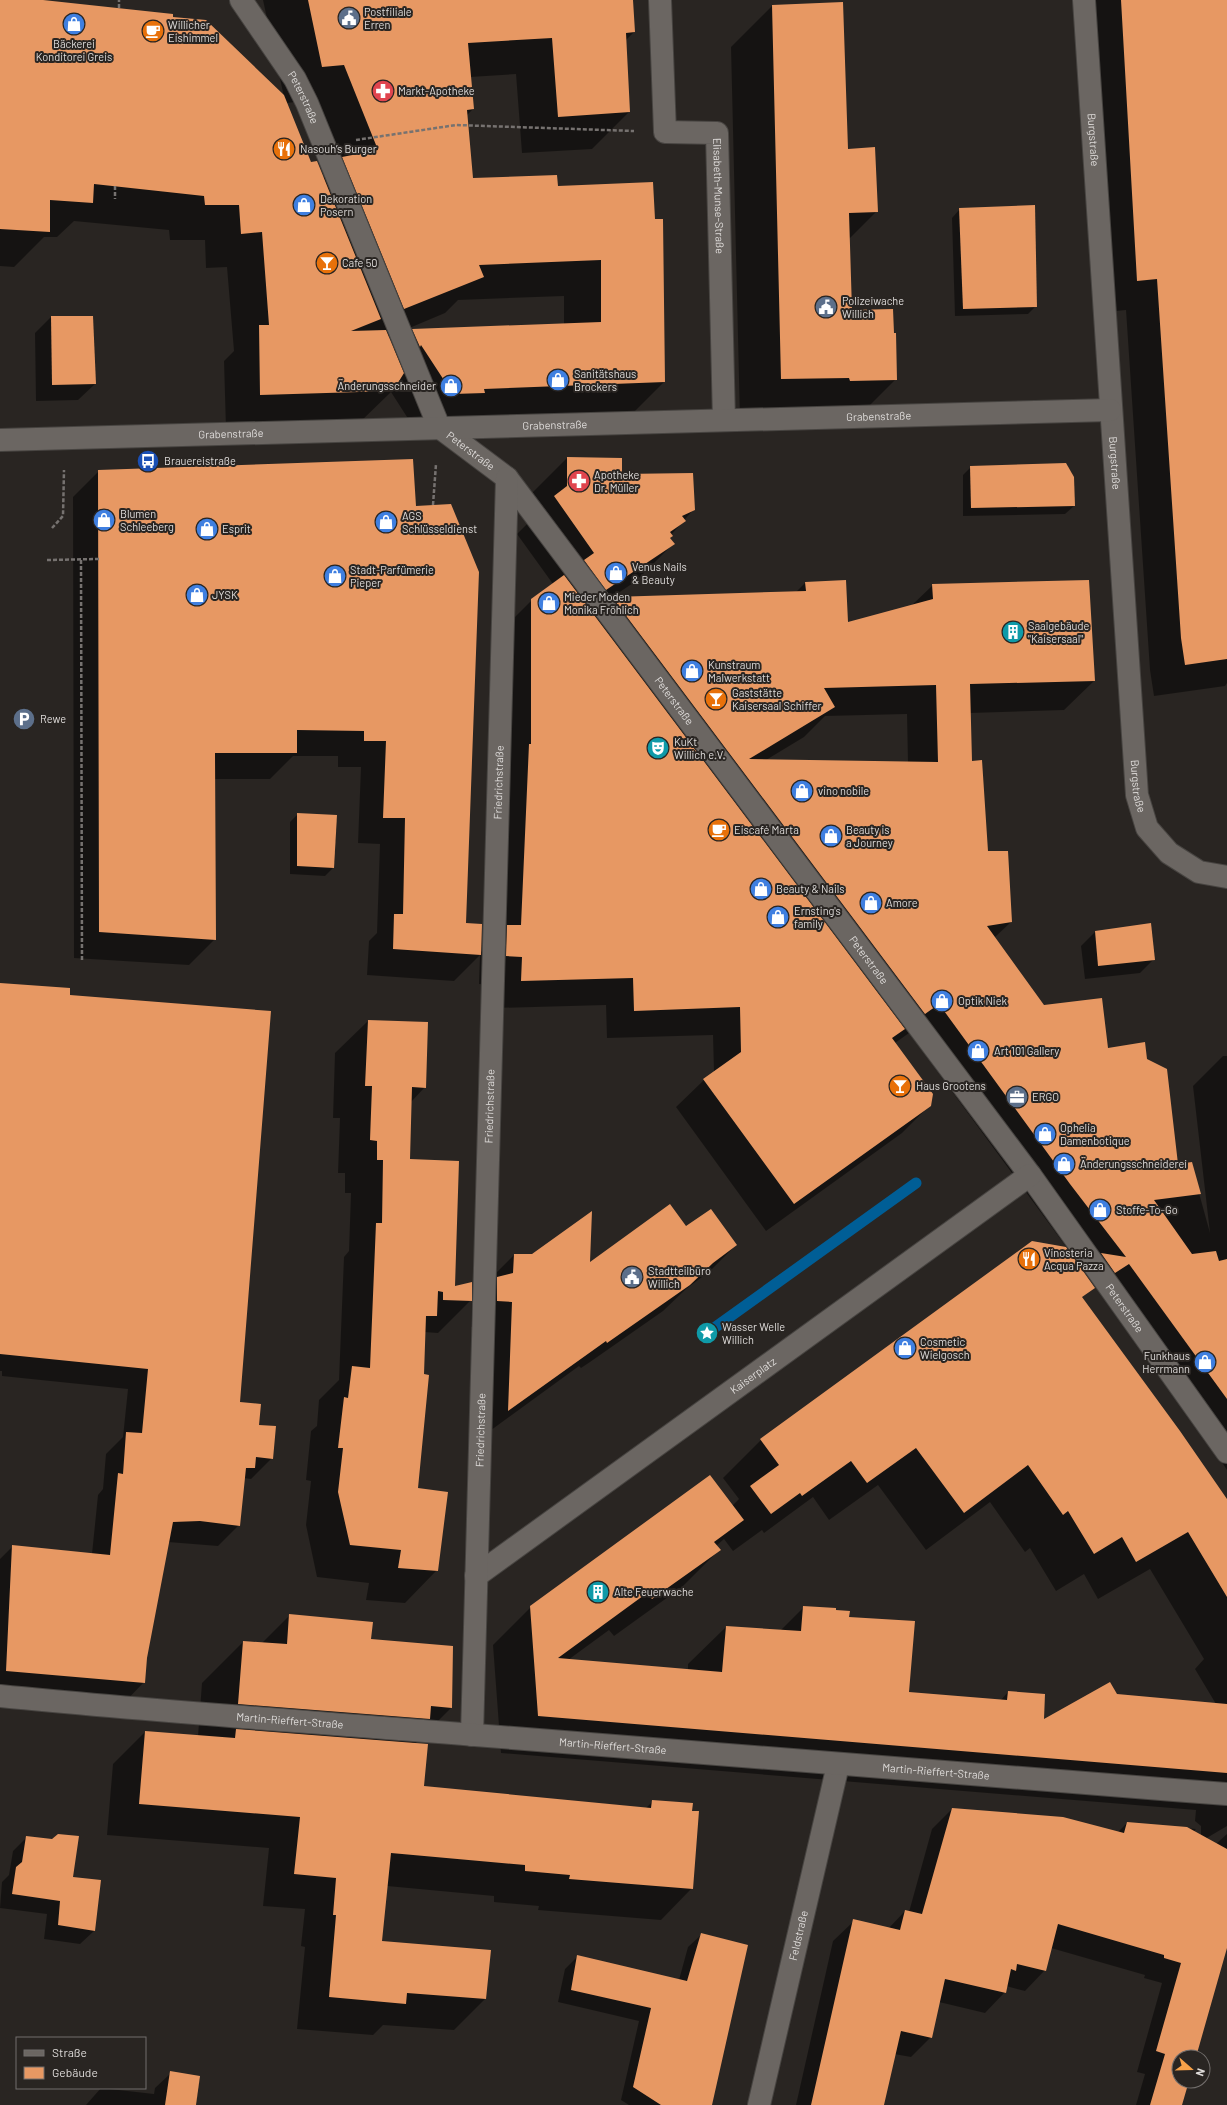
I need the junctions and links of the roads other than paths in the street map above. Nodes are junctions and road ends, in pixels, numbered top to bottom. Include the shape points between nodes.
1 (241, 0) edge
2 (660, 0) edge
3 (1084, 0) edge
4 (1110, 410) junction
5 (724, 420) junction
6 (439, 427) junction
7 (0, 440) edge
8 (507, 478) junction
9 (1227, 877) edge
10 (1030, 1175) junction
11 (1227, 1452) edge
12 (476, 1576) junction
13 (0, 1696) edge
14 (472, 1734) junction
15 (838, 1765) junction
16 (1227, 1794) edge
17 (759, 2105) edge

1 - 6 street, Peterstraße via 295,79 307,103 322,146
2 - 5 street, Elisabeth-Munse-Straße via 665,132 717,133
3 - 4 street, Burgstraße
4 - 5 street, Grabenstraße
4 - 9 street, Burgstraße via 1137,795 1147,828 1169,853 1198,872
5 - 6 street, Grabenstraße
6 - 7 street, Grabenstraße
6 - 8 street, Peterstraße
8 - 10 street, Peterstraße
8 - 12 street, Friedrichstraße
10 - 11 street, Peterstraße
10 - 12 street, Kaiserplatz
12 - 14 street, Friedrichstraße
13 - 14 street, Martin-Rieffert-Straße via 159,1712
14 - 15 street, Martin-Rieffert-Straße
15 - 16 street, Martin-Rieffert-Straße
15 - 17 street, Feldstraße

